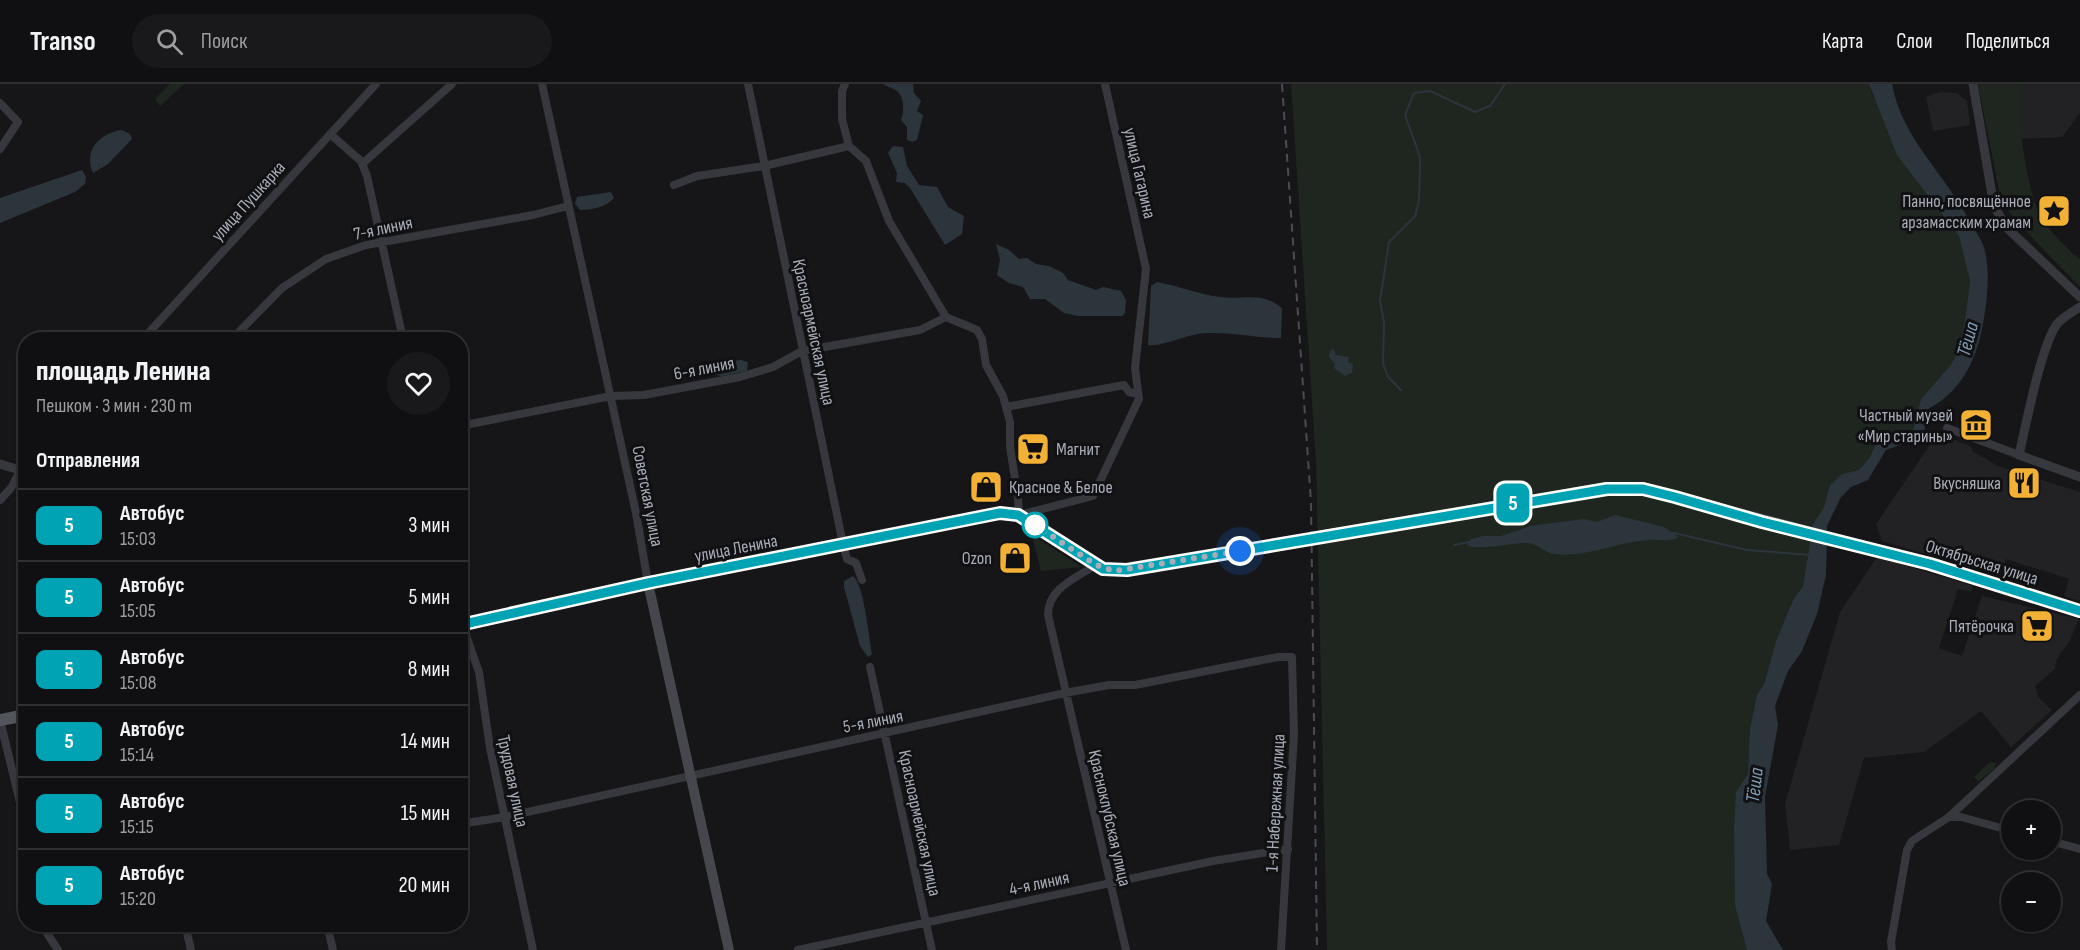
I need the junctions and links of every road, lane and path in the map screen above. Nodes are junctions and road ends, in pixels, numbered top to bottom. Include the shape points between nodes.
1 (376, 84) edge
2 (452, 84) edge
3 (542, 84) edge
4 (748, 84) edge
5 (845, 84) edge
6 (1105, 84) edge
7 (1973, 84) edge
8 (0, 102) edge
9 (330, 134) junction
10 (849, 146) junction
11 (0, 149) edge
12 (362, 164) junction
13 (764, 166) junction
14 (674, 185) dead end
15 (568, 206) junction
16 (382, 242) junction
17 (2080, 297) edge
18 (2080, 308) edge
19 (946, 317) junction
20 (149, 332) edge
21 (239, 332) edge
22 (401, 332) edge
23 (802, 351) junction
24 (1138, 394) junction
25 (611, 396) junction
26 (1006, 407) junction
27 (468, 424) edge
28 (1947, 428) dead end
29 (2019, 454) junction
30 (0, 464) edge
31 (18, 470) edge
32 (2080, 477) edge
33 (18, 479) edge
34 (0, 500) edge
35 (1018, 515) junction
36 (843, 544) junction
37 (1096, 565) junction
38 (862, 580) dead end
39 (648, 583) junction
40 (2080, 611) edge
41 (468, 623) edge
42 (468, 643) edge
43 (1292, 657) joint
44 (870, 668) dead end
45 (1065, 693) junction
46 (2080, 695) edge
47 (18, 717) edge
48 (0, 720) edge
49 (886, 734) junction
50 (690, 774) junction
51 (18, 795) edge
52 (505, 817) junction
53 (1949, 817) junction
54 (468, 823) edge
55 (2001, 828) edge
56 (2061, 844) edge
57 (1288, 849) junction
58 (2080, 849) edge
59 (1110, 883) junction
60 (925, 923) junction
61 (46, 932) edge
62 (187, 932) edge
63 (329, 932) edge
64 (58, 950) edge
65 (191, 950) edge
66 (333, 950) edge
67 (533, 950) edge
68 (729, 950) edge
69 (798, 950) edge
70 (932, 950) edge
71 (1126, 950) edge
72 (1281, 950) edge
73 (1892, 950) edge

1 - 9 street, улица Пушкарка
2 - 12 street
3 - 15 street, Советская улица
4 - 13 street, Красноармейская улица
5 - 10 street via 842,119
6 - 24 street, улица Гагарина via 1146,269 1135,368
7 - 17 street via 1994,206 2007,228
8 - 11 street via 18,123
9 - 12 street
9 - 20 street, улица Пушкарка
10 - 13 street
10 - 19 street via 866,161 889,221
12 - 16 street
13 - 14 street via 697,176
13 - 23 street, Красноармейская улица
15 - 16 street, 7-я линия
15 - 25 street, Советская улица
16 - 21 street, 7-я линия via 326,260 297,276
16 - 22 street
18 - 29 street via 2055,327
19 - 23 street, 6-я линия via 920,330
19 - 26 street via 977,330 986,365
23 - 25 street, 6-я линия via 772,367 740,377 644,396
23 - 36 street, Красноармейская улица
24 - 26 street via 1129,392 1124,385
24 - 35 street via 1093,496
25 - 27 street, 6-я линия
25 - 39 street, Советская улица
26 - 35 street via 1011,422
28 - 29 street
29 - 32 street
30 - 31 street
33 - 34 street
35 - 36 main road, улица Ленина via 1000,513
35 - 37 main road
36 - 38 street, Красноармейская улица via 847,559 856,563
36 - 39 main road, улица Ленина
37 - 40 main road, Октябрьская улица, bridge via 1127,570 1511,504 1607,489 1643,489 1872,549
37 - 45 street, Красноклубская улица via 1058,590 1048,606
39 - 41 main road, улица Ленина
39 - 50 main road, Советская улица
42 - 52 street, Трудовая улица via 479,672
43 - 45 street, 5-я линия via 1135,685
43 - 57 street, 1-я Набережная улица via 1294,734
44 - 49 street, Красноармейская улица
45 - 49 street, 5-я линия
45 - 59 street, Красноклубская улица
46 - 53 street
47 - 48 main road
48 - 51 street
49 - 50 street, 5-я линия
49 - 60 street, Красноармейская улица
50 - 52 street, 5-я линия
50 - 68 main road, Советская улица
52 - 54 street, 5-я линия
52 - 67 street, Трудовая улица
53 - 55 street
53 - 73 street via 1912,841 1907,850
56 - 58 street
57 - 59 street, 4-я линия
57 - 72 street, 1-я Набережная улица
59 - 60 street, 4-я линия
59 - 71 street, Красноклубская улица
60 - 69 street, 4-я линия
60 - 70 street, Красноармейская улица
61 - 64 street
62 - 65 street
63 - 66 street

